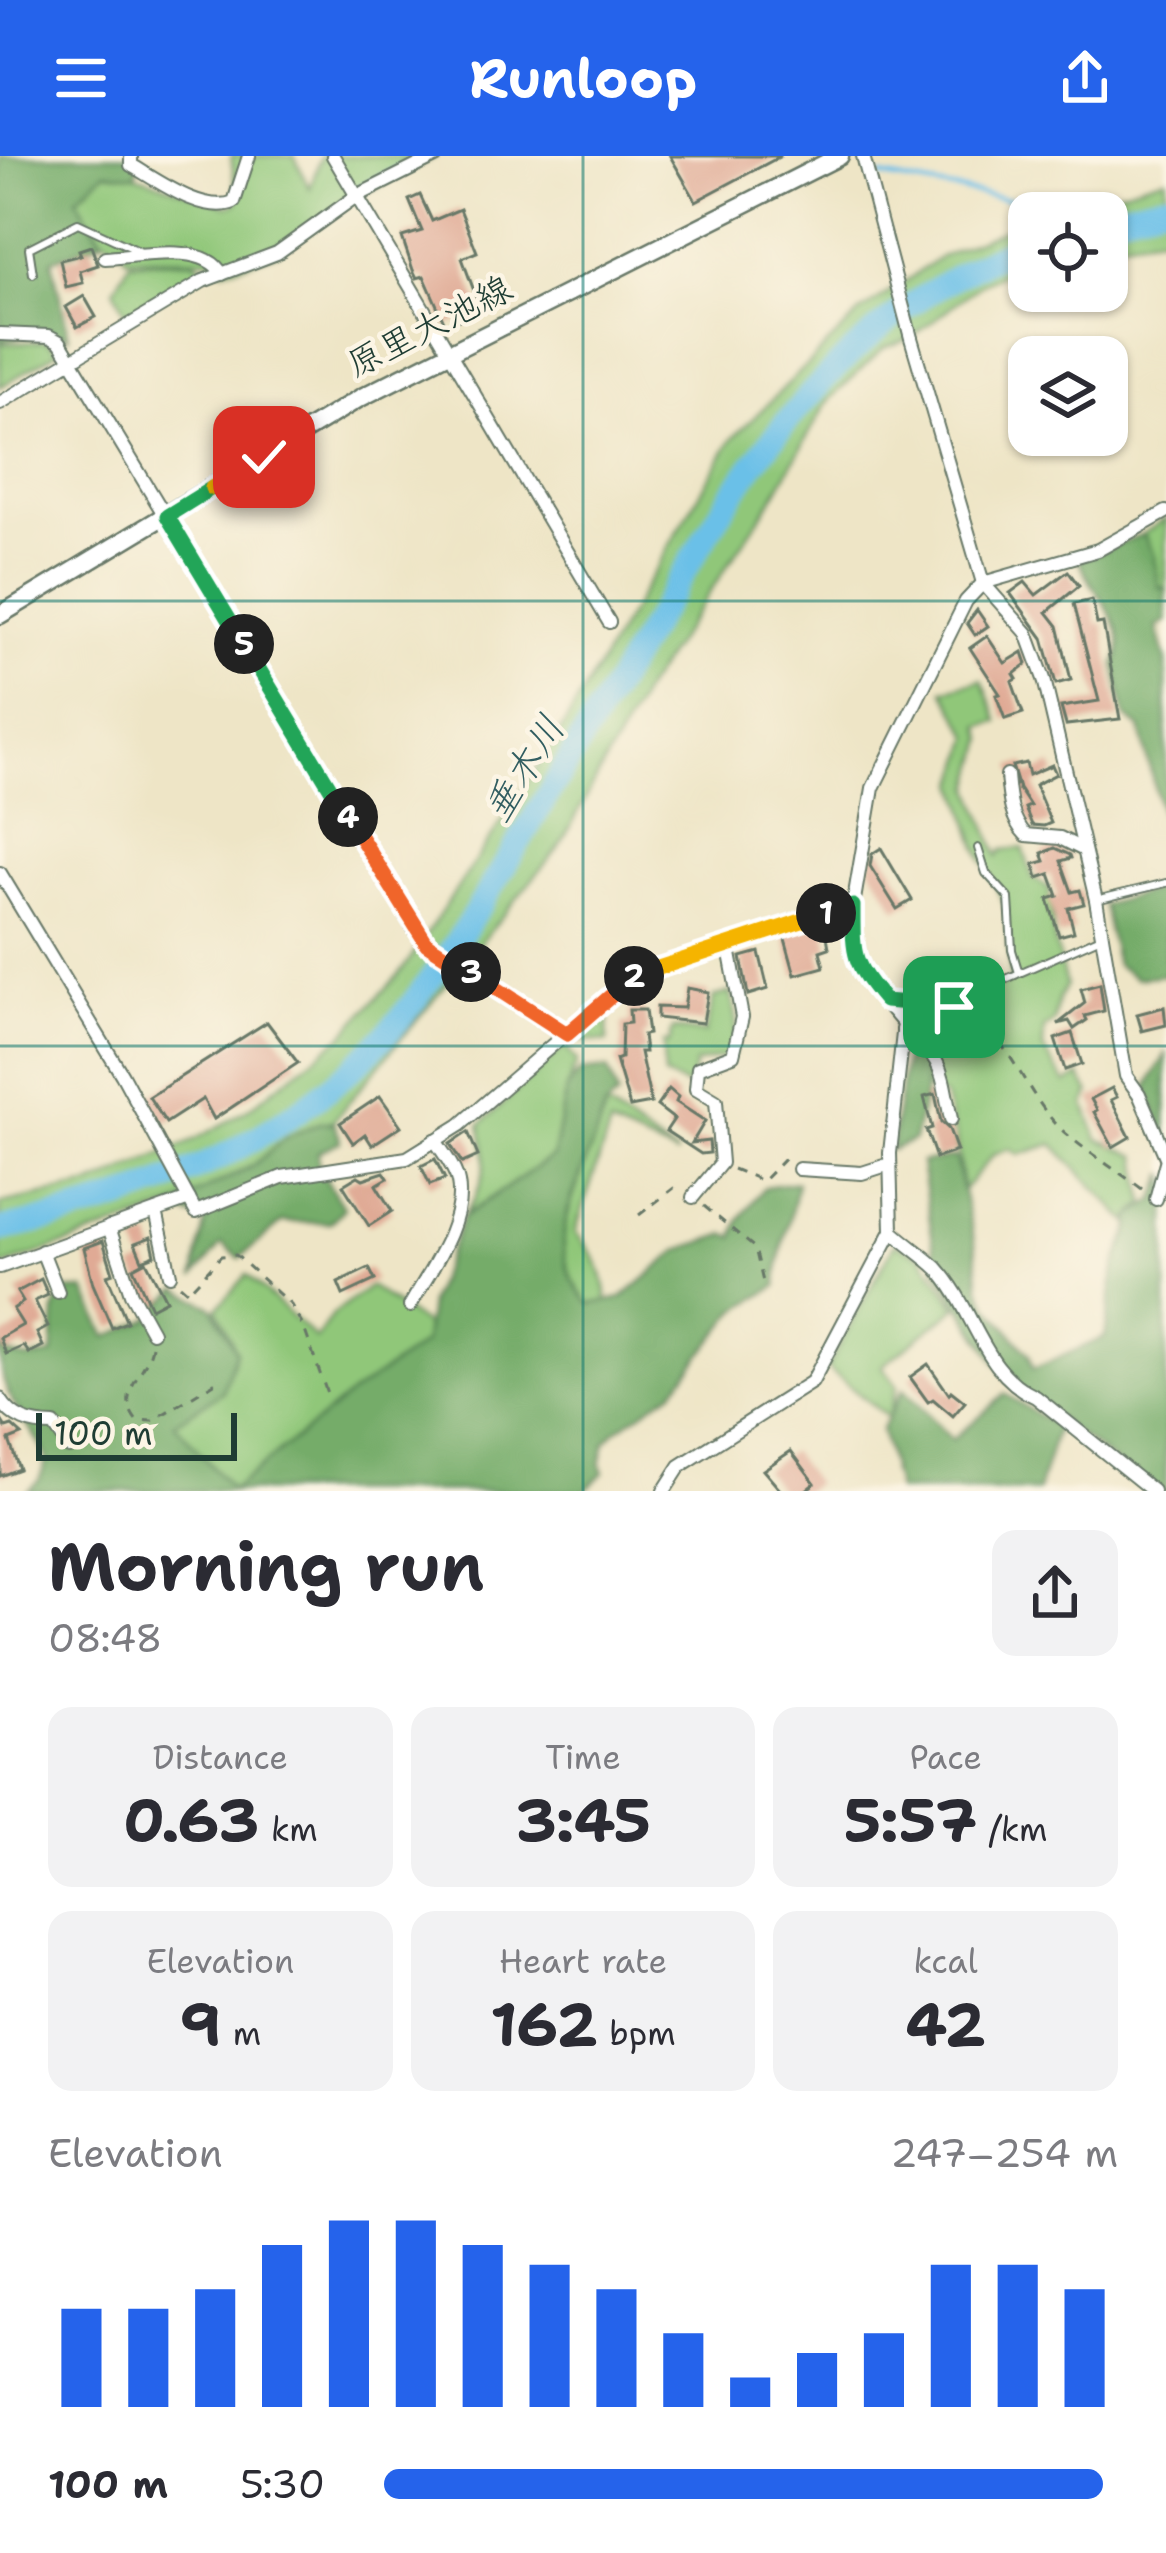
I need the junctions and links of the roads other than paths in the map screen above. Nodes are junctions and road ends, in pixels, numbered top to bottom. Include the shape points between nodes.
1 (131, 156) edge
2 (249, 156) edge
3 (333, 156) edge
4 (437, 156) edge
5 (840, 156) edge
6 (863, 156) edge
7 (356, 196) junction
8 (152, 256) junction
9 (106, 258) dead end
10 (33, 274) dead end
11 (222, 274) junction
12 (0, 334) edge
13 (448, 351) junction
14 (72, 360) junction
15 (0, 403) edge
16 (1166, 512) edge
17 (167, 516) junction
18 (982, 583) junction
19 (0, 615) edge
20 (609, 622) dead end
21 (1006, 775) dead end
22 (978, 848) dead end
23 (1084, 850) junction
24 (0, 873) edge
25 (1166, 883) edge
26 (1096, 900) junction
27 (853, 906) junction
28 (1101, 937) junction
29 (728, 943) junction
30 (1019, 973) junction
31 (904, 1027) junction
32 (567, 1034) junction
33 (951, 1119) dead end
34 (435, 1140) junction
35 (1166, 1160) edge
36 (890, 1164) junction
37 (799, 1169) dead end
38 (693, 1197) road end
39 (190, 1199) junction
40 (1156, 1199) road end
41 (156, 1211) junction
42 (109, 1227) junction
43 (892, 1231) junction
44 (42, 1252) junction
45 (0, 1267) edge
46 (170, 1275) road end
47 (58, 1292) dead end
48 (410, 1306) dead end
49 (152, 1332) road end
50 (0, 1399) edge
51 (69, 1448) dead end
52 (664, 1491) edge
53 (1153, 1491) edge

1 - 2 street via 131,165 165,185 227,206
3 - 7 street
4 - 7 street
5 - 13 main road, 原里大池線
6 - 18 street
7 - 11 street via 277,254
7 - 13 street
8 - 9 street
8 - 10 lane via 78,223 29,248
8 - 11 street via 208,259
11 - 14 street
12 - 14 street via 49,336
13 - 17 main road, 原里大池線
13 - 20 street
14 - 15 street
14 - 17 street
16 - 18 street via 1098,550
17 - 19 main road, 原里大池線
17 - 32 street via 427,944
18 - 23 street via 1027,633
18 - 27 street via 873,788
21 - 23 street via 1010,808 1026,835
22 - 30 lane via 986,873 1009,898
23 - 26 street
24 - 39 street
25 - 26 lane
26 - 28 street
27 - 29 street
27 - 31 street via 858,969
28 - 30 lane
28 - 35 street via 1126,1076
29 - 32 street via 630,978
29 - 38 street via 742,1017 733,1055 698,1068 696,1089 716,1101 721,1163
30 - 31 lane
31 - 33 street via 929,1047
31 - 36 street
32 - 34 street
34 - 39 street via 407,1157 282,1177 196,1211
34 - 48 street via 456,1175 458,1211
35 - 40 street
36 - 37 street via 862,1173
36 - 43 street
39 - 41 street
41 - 42 street
41 - 46 street
42 - 44 street
42 - 49 street
43 - 52 street via 812,1382 680,1466
43 - 53 street via 937,1269 1000,1374
44 - 45 street
44 - 47 street
50 - 51 street via 32,1425 55,1425

